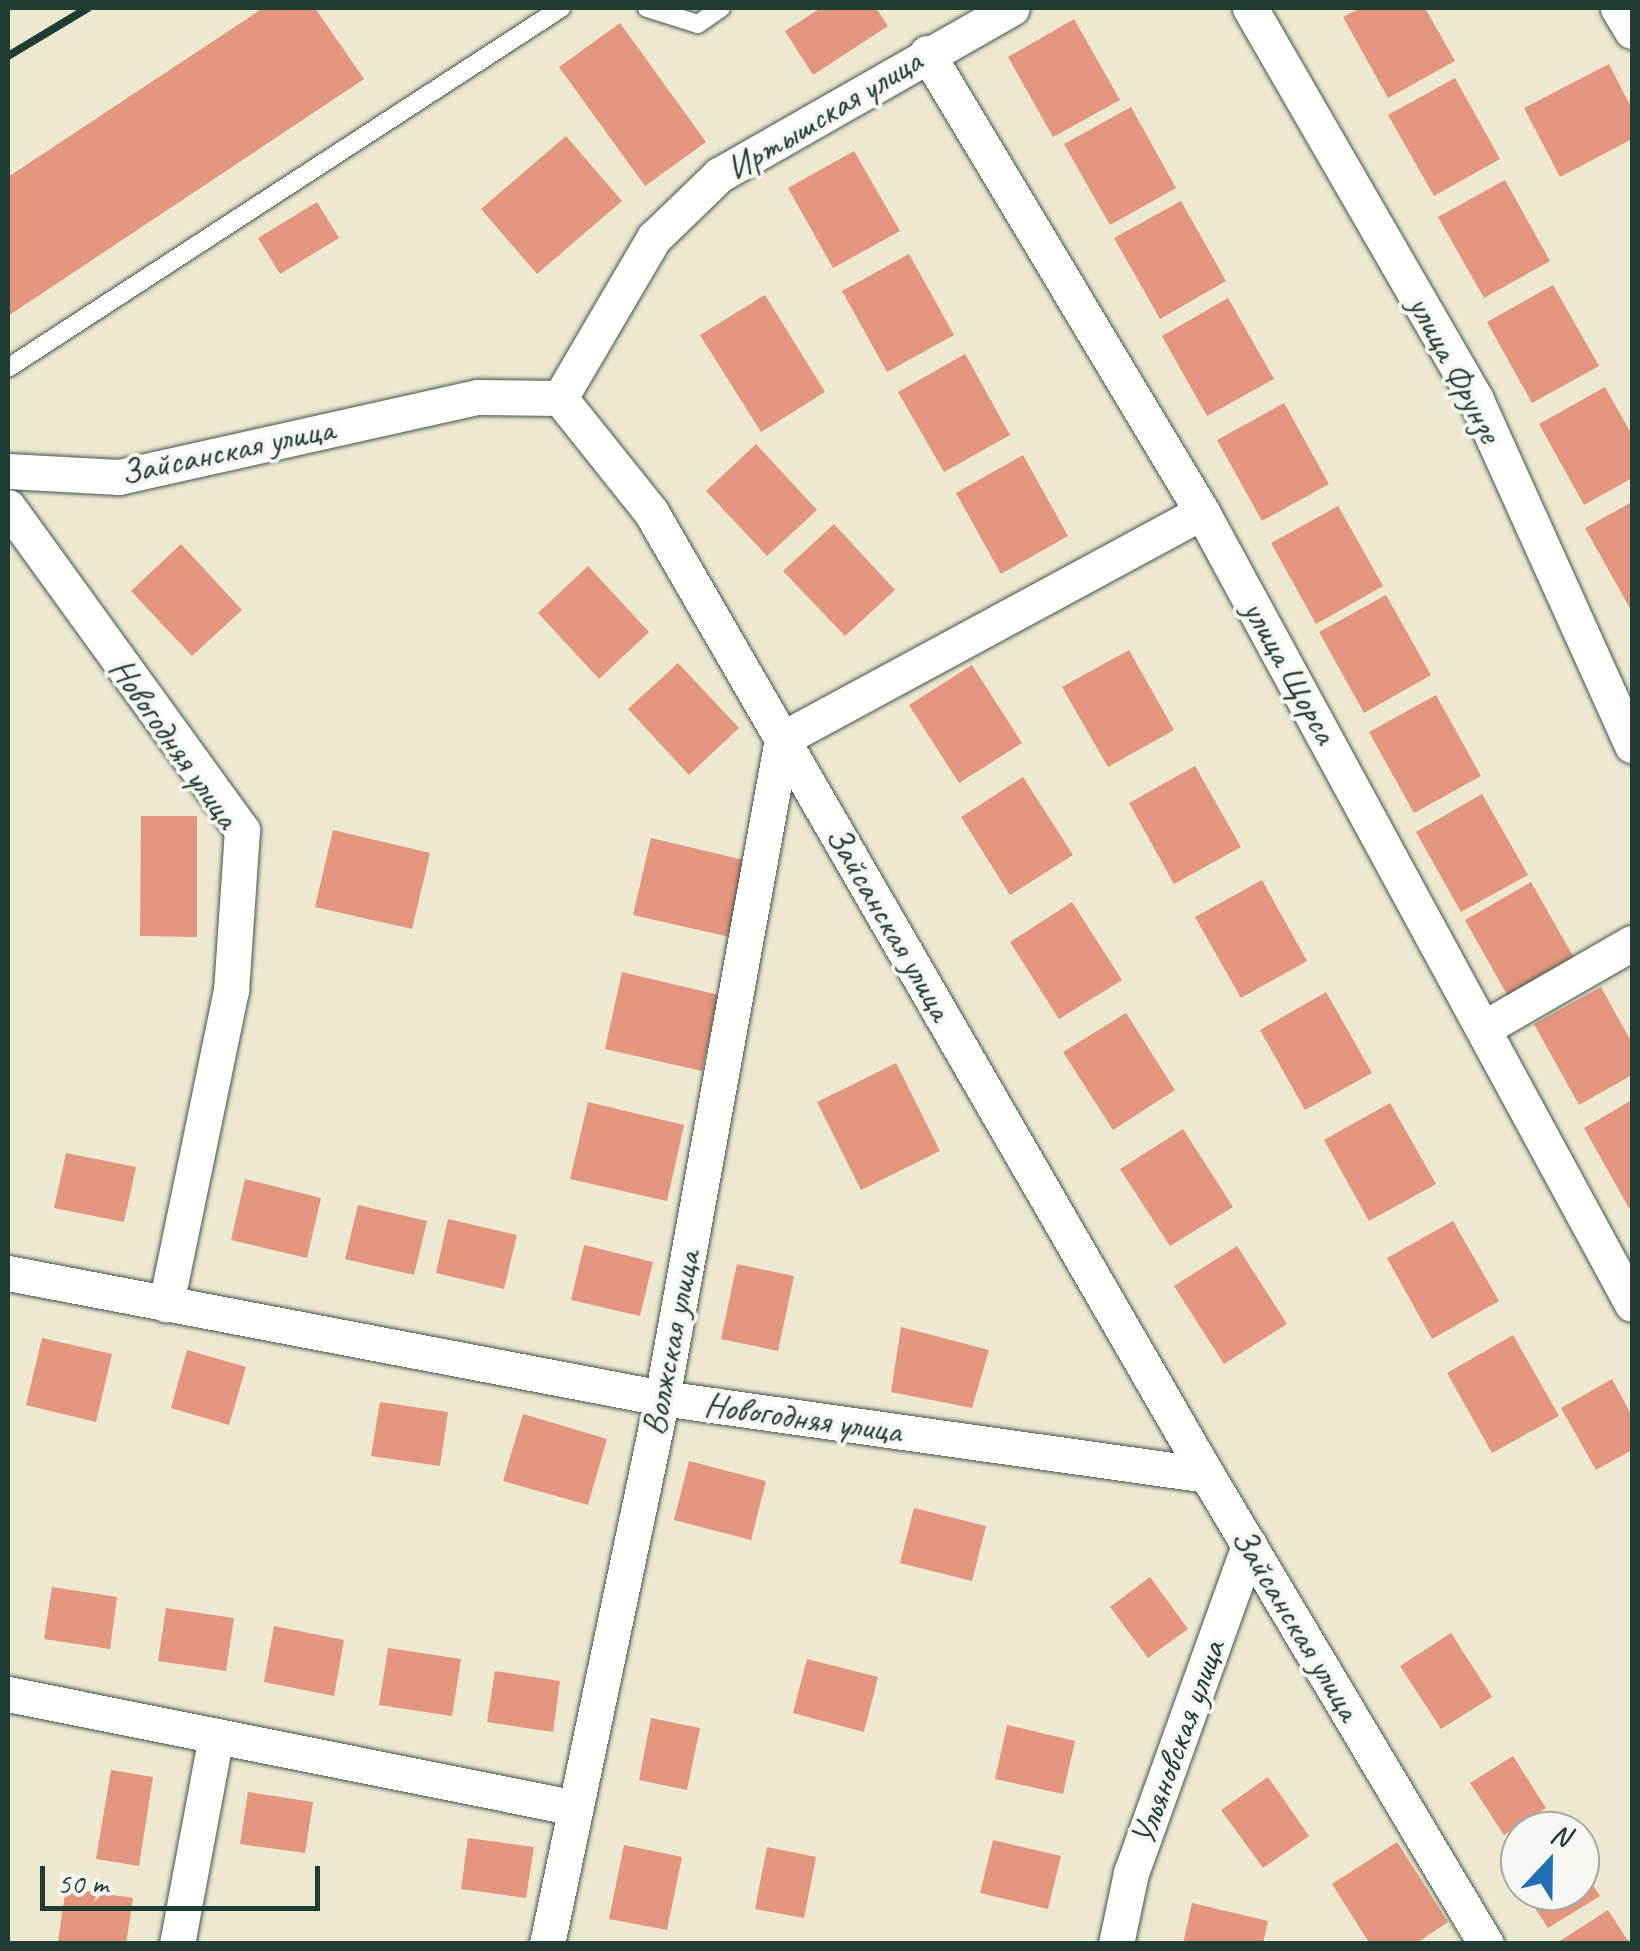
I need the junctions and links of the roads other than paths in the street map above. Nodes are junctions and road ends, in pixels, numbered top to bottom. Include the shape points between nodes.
1 (562, 8) edge
2 (647, 8) edge
3 (721, 8) edge
4 (1012, 8) edge
5 (1250, 8) edge
6 (1618, 8) edge
7 (1632, 31) edge
8 (927, 53) junction
9 (8, 368) edge
10 (560, 398) junction
11 (8, 471) edge
12 (8, 507) edge
13 (1202, 512) junction
14 (782, 739) junction
15 (1632, 745) edge
16 (1632, 942) edge
17 (1484, 1028) junction
18 (8, 1273) edge
19 (166, 1304) junction
20 (1632, 1304) edge
21 (662, 1398) junction
22 (1206, 1475) junction
23 (1249, 1545) junction
24 (8, 1694) edge
25 (216, 1736) junction
26 (576, 1808) junction
27 (177, 1944) edge
28 (548, 1944) edge
29 (1116, 1944) edge
30 (1486, 1944) edge

1 - 9 lane
2 - 3 lane via 698,24
4 - 8 street, Иртышская улица
5 - 15 street, улица Фрунзе via 1476,400
6 - 7 street
8 - 10 street, Иртышская улица via 719,175 654,238
8 - 13 street, улица Щорса
10 - 11 street, Зайсанская улица via 478,397 120,477
10 - 14 street, Зайсанская улица via 650,512
12 - 19 street, Новогодняя улица via 242,830 230,990
13 - 14 street
13 - 17 street, улица Щорса
14 - 21 street, Волжская улица
14 - 22 street, Зайсанская улица
16 - 17 street
17 - 20 street, улица Щорса
18 - 19 street, Новогодняя улица
19 - 21 street, Новогодняя улица
21 - 22 street, Новогодняя улица
21 - 26 street, Волжская улица
22 - 23 street, Зайсанская улица
23 - 29 street, Ульяновская улица via 1131,1873
23 - 30 street, Зайсанская улица
24 - 25 street
25 - 26 street
25 - 27 street
26 - 28 street, Волжская улица

